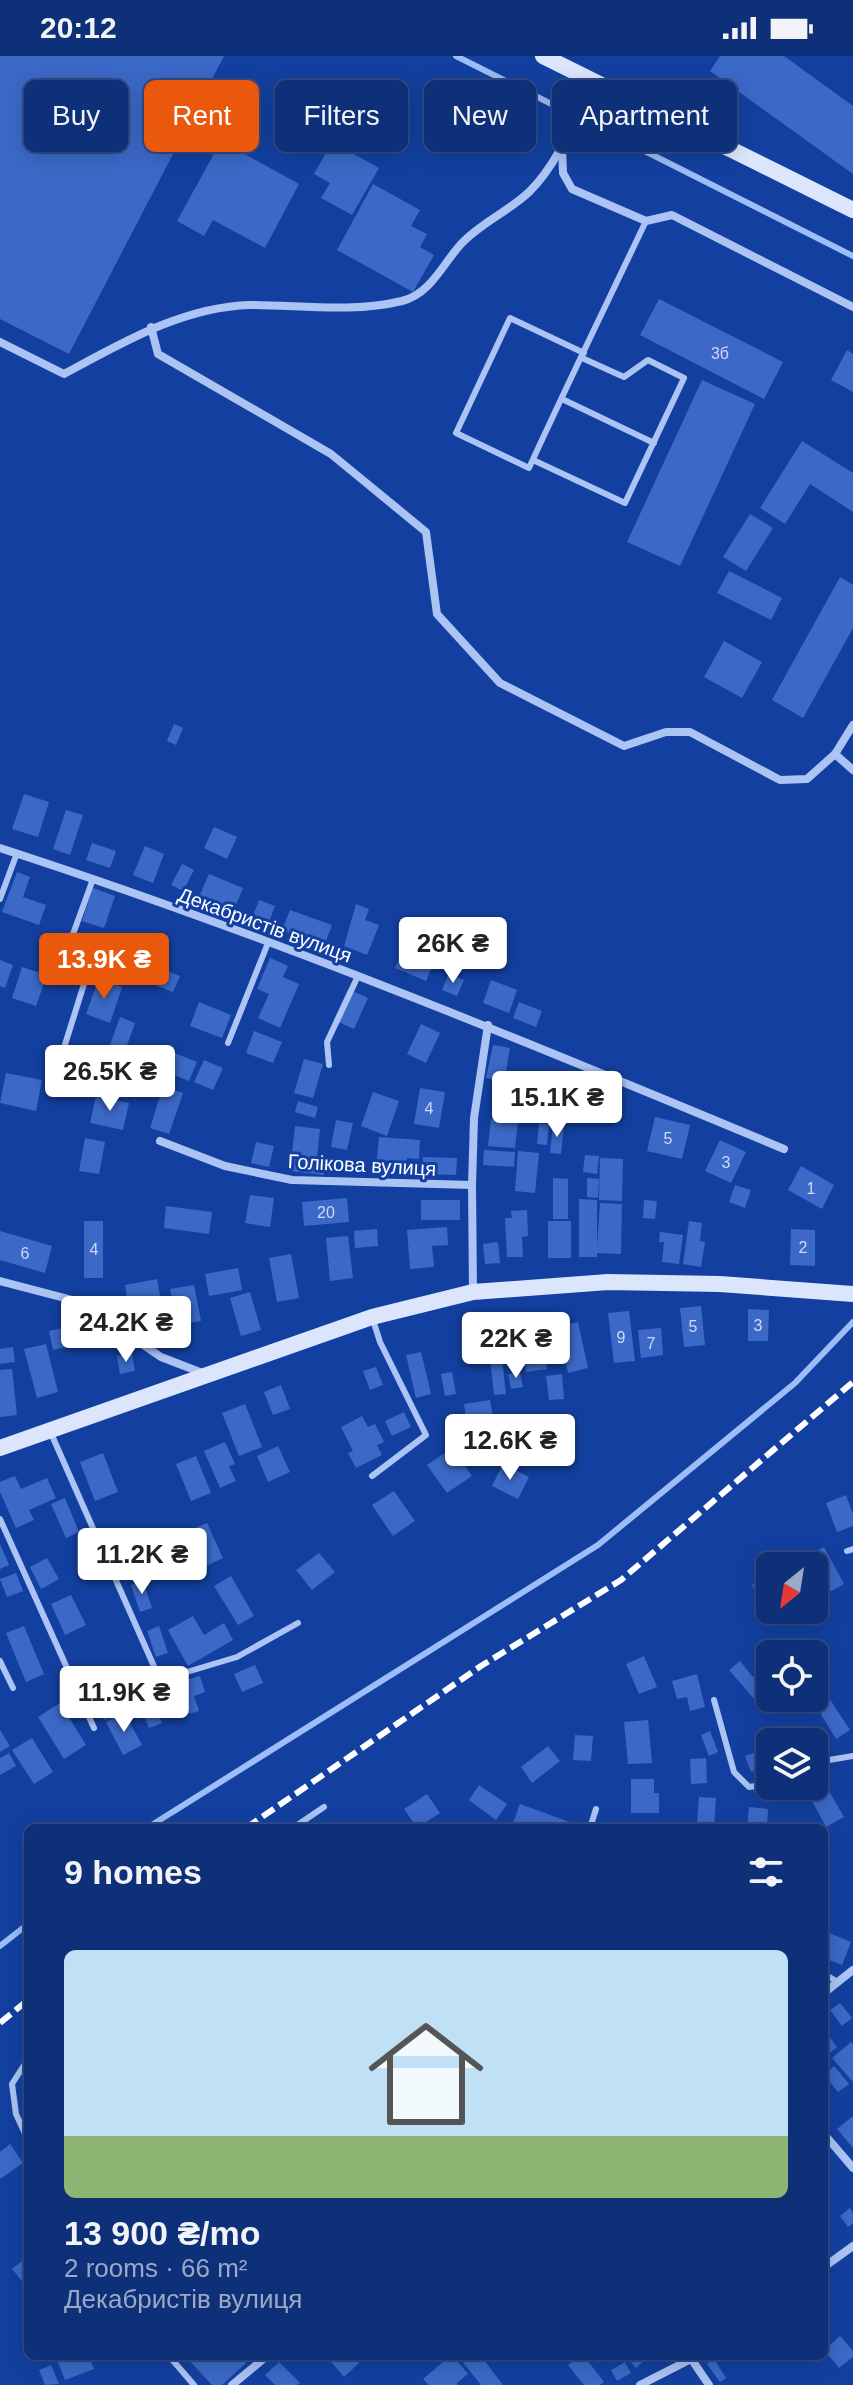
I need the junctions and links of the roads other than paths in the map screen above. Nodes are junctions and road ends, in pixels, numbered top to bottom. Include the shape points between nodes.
1 (543, 56) edge
2 (591, 80) edge
3 (558, 152) edge
4 (562, 152) edge
5 (736, 152) edge
6 (853, 210) edge
7 (646, 221) junction
8 (853, 307) edge
9 (151, 327) junction
10 (0, 342) edge
11 (583, 355) junction
12 (562, 399) junction
13 (654, 443) junction
14 (533, 460) junction
15 (853, 725) edge
16 (835, 754) junction
17 (853, 770) edge
18 (0, 848) edge
19 (17, 853) junction
20 (93, 879) junction
21 (0, 899) edge
22 (268, 943) junction
23 (358, 976) junction
24 (488, 1025) junction
25 (228, 1043) dead end
26 (329, 1065) dead end
27 (57, 1070) dead end
28 (160, 1141) dead end
29 (784, 1149) dead end
30 (472, 1185) junction
31 (0, 1281) edge
32 (473, 1292) junction
33 (850, 1294) edge
34 (372, 1317) junction
35 (209, 1376) junction
36 (50, 1431) junction
37 (0, 1448) edge
38 (372, 1476) dead end
39 (0, 1519) edge
40 (298, 1623) dead end
41 (0, 1661) edge
42 (13, 1688) dead end
43 (714, 1700) dead end
44 (94, 1728) dead end
45 (853, 1756) edge
46 (828, 1760) edge
47 (756, 1786) edge
48 (324, 1807) dead end
49 (596, 1809) dead end
50 (299, 1824) edge
51 (591, 1824) edge
52 (853, 1970) edge
53 (828, 1976) edge
54 (838, 1982) junction
55 (828, 1990) edge
56 (24, 2065) edge
57 (24, 2131) edge
58 (828, 2139) edge
59 (853, 2168) edge
60 (853, 2246) edge
61 (828, 2264) edge
62 (172, 2360) edge
63 (262, 2360) edge
64 (687, 2360) edge
65 (695, 2360) edge
66 (194, 2385) edge
67 (232, 2385) edge
68 (640, 2385) edge
69 (709, 2385) edge

1 - 2 street
3 - 9 street via 531,191 462,243 418,295 345,308 247,305
4 - 7 street via 563,173 572,189
5 - 6 street
7 - 8 street via 672,215
7 - 11 lane
9 - 10 street via 64,374
9 - 16 street via 158,354 331,454 426,532 437,614 500,683 624,746 666,732 690,732 780,780 807,779
11 - 12 lane
11 - 13 lane via 624,377 648,360 684,378
11 - 14 lane via 510,318 456,433 529,468
12 - 13 lane
12 - 14 lane
13 - 14 lane via 625,503
15 - 16 street
16 - 17 street
18 - 19 street, Декабристів вулиця
19 - 20 street, Декабристів вулиця
19 - 21 lane
20 - 22 street, Декабристів вулиця
20 - 27 lane via 60,970 84,984
22 - 23 street, Декабристів вулиця
22 - 25 lane
23 - 24 street, Декабристів вулиця
23 - 26 lane via 327,1042
24 - 29 street, Декабристів вулиця
24 - 30 street via 474,1118
28 - 30 street, Голікова вулиця via 225,1166 292,1180
30 - 32 street
31 - 35 street via 80,1302 161,1357
32 - 33 street via 608,1282
32 - 34 street
34 - 35 street
34 - 38 lane via 426,1435
35 - 36 street
36 - 37 street
36 - 40 lane via 160,1680 237,1657
39 - 44 lane
41 - 42 lane
43 - 47 lane via 734,1772 749,1787
45 - 46 lane
48 - 50 lane
49 - 51 lane
52 - 54 street
53 - 54 lane
54 - 55 street
56 - 57 lane via 12,2084
58 - 59 street
60 - 61 street
62 - 66 lane
63 - 67 street
64 - 68 street
65 - 69 street

